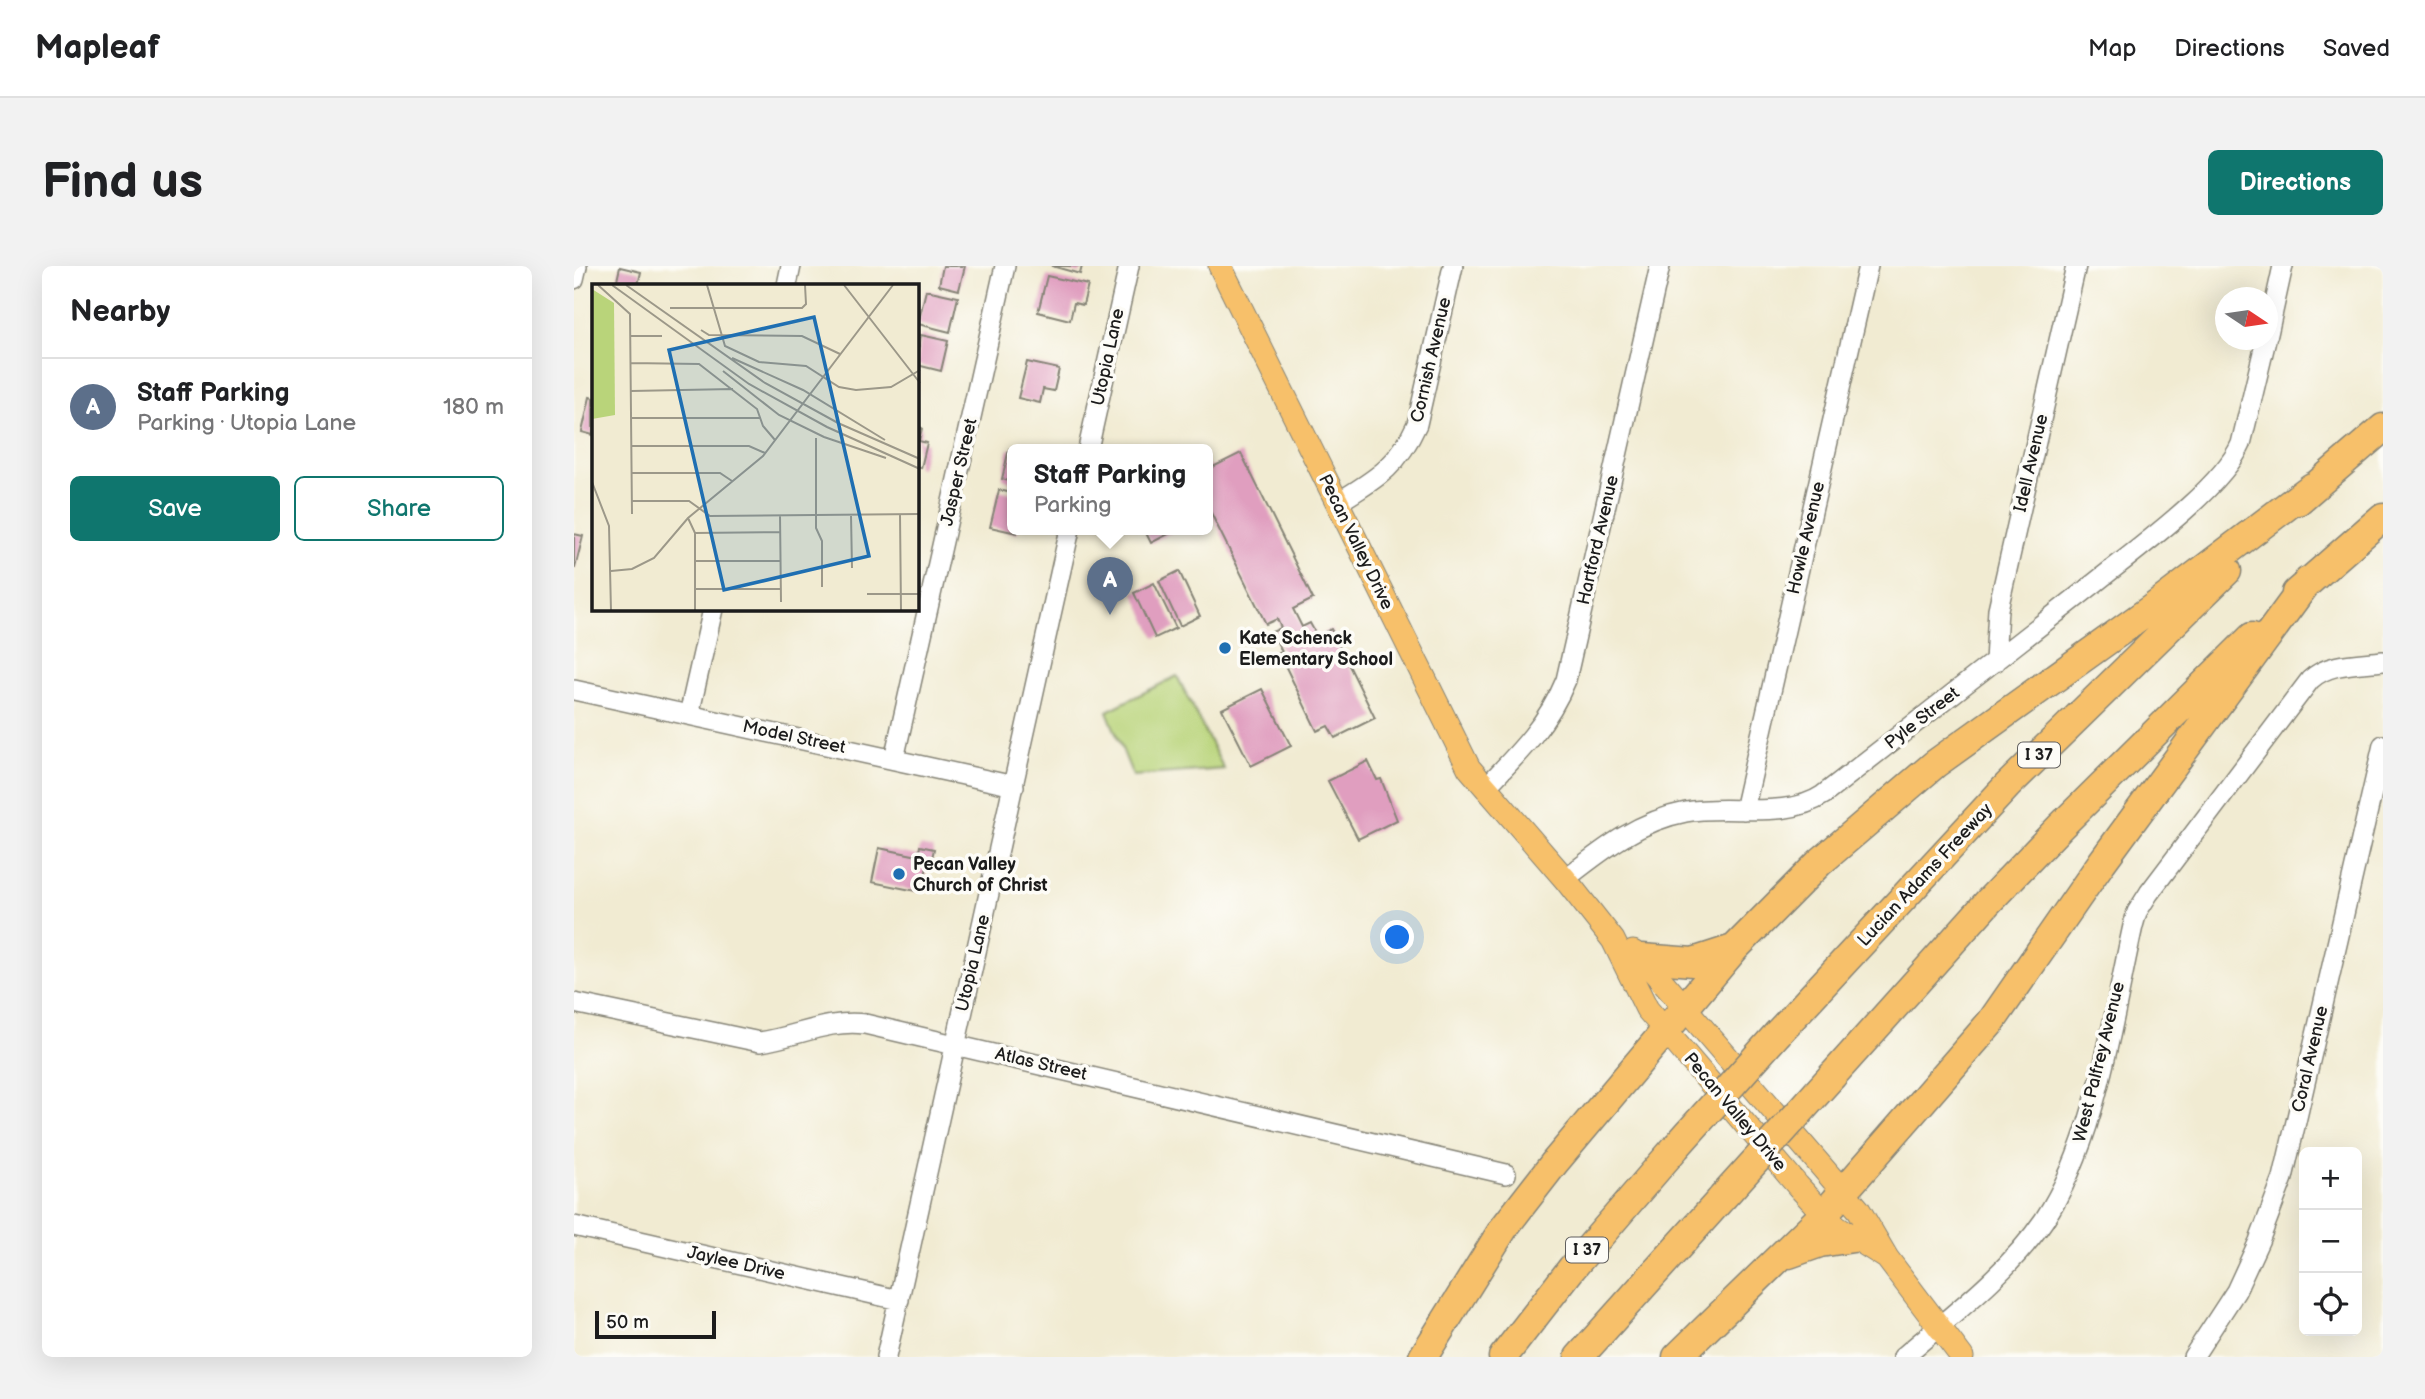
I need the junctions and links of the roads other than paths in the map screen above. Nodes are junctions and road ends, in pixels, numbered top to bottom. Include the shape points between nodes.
1 (577, 266) edge
2 (791, 266) edge
3 (1005, 266) edge
4 (1129, 266) edge
5 (1220, 266) edge
6 (1453, 266) edge
7 (1660, 266) edge
8 (1868, 266) edge
9 (2076, 266) edge
10 (2283, 266) edge
11 (574, 279) edge
12 (786, 284) edge
13 (2278, 287) edge
14 (2264, 350) edge
15 (2383, 428) edge
16 (1089, 444) edge
17 (2312, 488) junction
18 (1337, 503) junction
19 (2383, 517) edge
20 (1069, 535) edge
21 (2308, 581) junction
22 (713, 611) edge
23 (2383, 661) edge
24 (1995, 662) junction
25 (574, 690) edge
26 (689, 715) junction
27 (2383, 745) edge
28 (894, 759) junction
29 (1014, 786) junction
30 (1485, 788) junction
31 (1744, 810) junction
32 (1564, 879) junction
33 (1613, 940) junction
34 (1735, 948) junction
35 (1642, 958) junction
36 (574, 1003) edge
37 (1685, 1007) junction
38 (1665, 1030) junction
39 (954, 1044) junction
40 (1506, 1174) dead end
41 (1843, 1193) junction
42 (1824, 1214) junction
43 (574, 1226) edge
44 (1853, 1238) junction
45 (1780, 1258) junction
46 (1887, 1258) junction
47 (899, 1300) junction
48 (1938, 1327) junction
49 (886, 1357) edge
50 (1423, 1357) edge
51 (1503, 1357) edge
52 (1579, 1357) edge
53 (1677, 1357) edge
54 (1903, 1357) edge
55 (1962, 1357) edge
56 (2193, 1357) edge

1 - 11 street
2 - 12 street
3 - 28 street, Jasper Street
4 - 16 street, Utopia Lane
5 - 18 main road, Pecan Valley Drive
6 - 18 street, Cornish Avenue via 1417,424 1408,445 1385,471
7 - 30 street, Hartford Avenue via 1566,680 1539,731
8 - 31 street, Howle Avenue
9 - 24 street, Idell Avenue via 1998,609
10 - 13 street
14 - 24 street, Pyle Street via 2235,459 2151,538
15 - 17 highway, Lucian Adams Freeway / I 37
17 - 34 highway via 1935,764 1819,863
17 - 51 highway, Lucian Adams Freeway / I 37, bridge via 2008,785 1676,1147
18 - 30 main road, Pecan Valley Drive via 1455,744
19 - 21 highway
20 - 29 street, Utopia Lane
21 - 41 highway via 1991,1022
21 - 52 highway, bridge via 1988,902
22 - 26 street
23 - 48 street, West Palfrey Avenue via 2332,667 2310,680 2149,893 2137,912 2098,1083 2066,1180 2043,1220 2005,1267
24 - 31 street, Pyle Street via 1814,802
25 - 26 street, Model Street
26 - 28 street, Model Street
27 - 56 street, Coral Avenue via 2283,1178 2236,1291
28 - 29 street, Model Street
29 - 39 street, Utopia Lane
30 - 32 main road, Pecan Valley Drive
31 - 32 street, Pyle Street via 1685,812 1651,823 1608,845
32 - 33 main road, Pecan Valley Drive
33 - 35 main road, Pecan Valley Drive
33 - 38 main road, Pecan Valley Drive via 1647,1009
34 - 35 highway via 1693,962
34 - 37 highway
35 - 37 main road, Pecan Valley Drive
36 - 39 street, Atlas Street via 760,1042 846,1022
37 - 38 highway
37 - 41 main road, Pecan Valley Drive
38 - 42 main road, Pecan Valley Drive
38 - 50 highway via 1503,1229
39 - 40 street, Atlas Street
39 - 47 street, Utopia Lane
41 - 42 highway
41 - 46 main road, Pecan Valley Drive via 1859,1210
42 - 44 main road, Pecan Valley Drive
42 - 45 highway
43 - 47 street, Jaylee Drive
44 - 45 highway via 1820,1242
44 - 46 main road, Pecan Valley Drive
45 - 53 highway
46 - 48 main road, Pecan Valley Drive
47 - 49 street, Utopia Lane
48 - 54 street, West Palfrey Avenue
48 - 55 main road, Pecan Valley Drive

